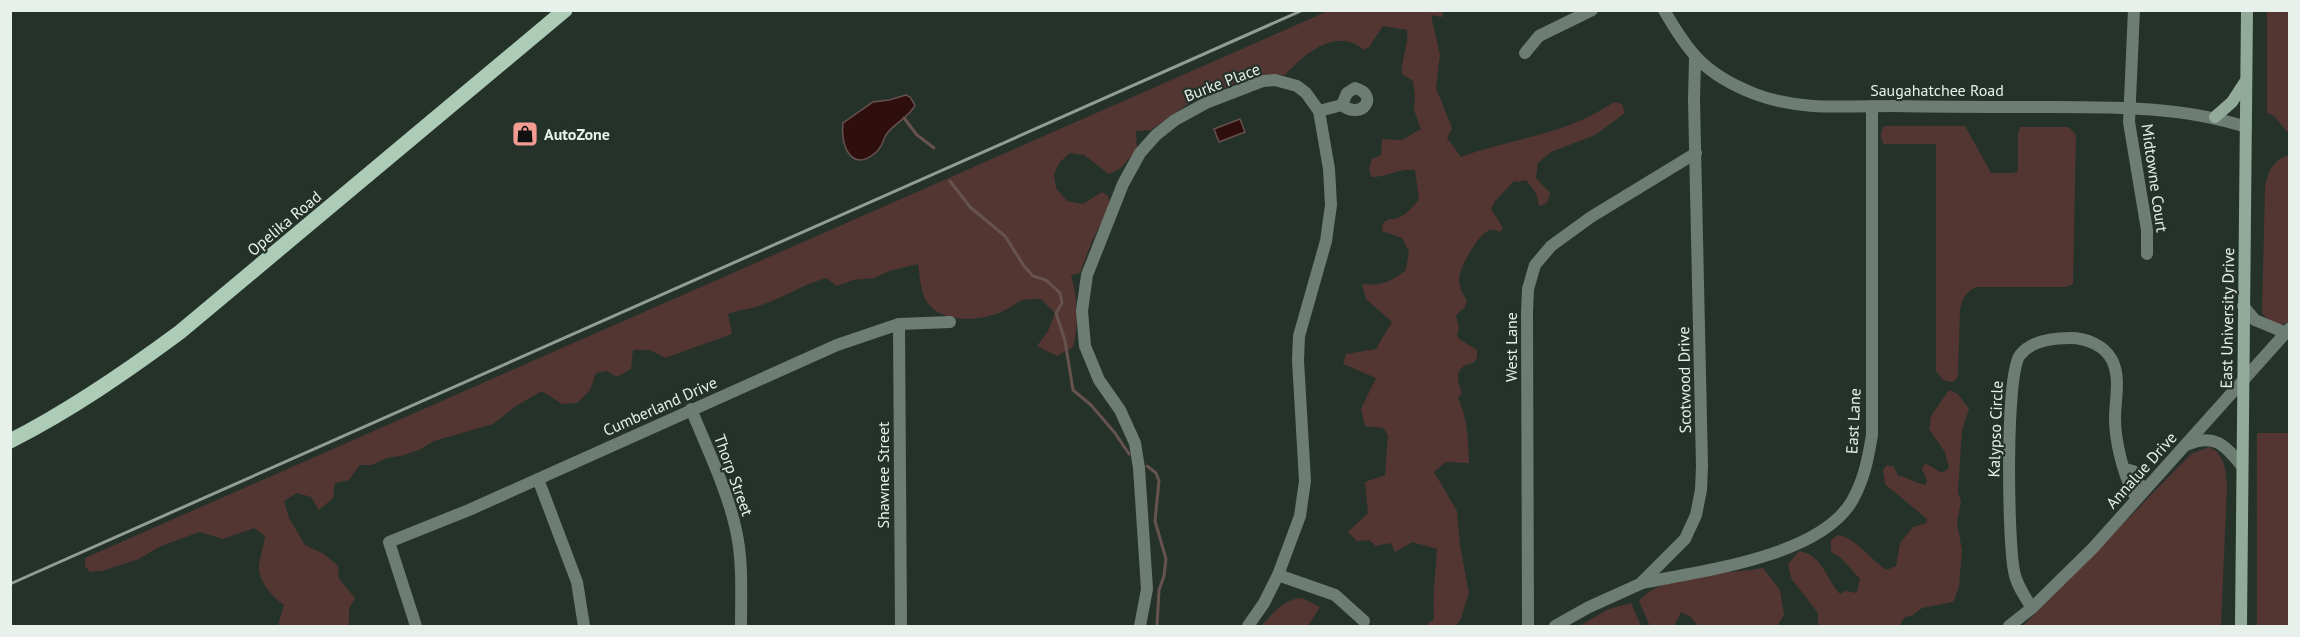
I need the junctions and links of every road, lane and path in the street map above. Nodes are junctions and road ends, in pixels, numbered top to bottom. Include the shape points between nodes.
1 (565, 10) edge
2 (1592, 10) edge
3 (1664, 10) edge
4 (2134, 10) edge
5 (2247, 10) edge
6 (1525, 53) dead end
7 (1695, 59) junction
8 (2246, 81) junction
9 (1342, 105) dead end
10 (1872, 106) junction
11 (2130, 108) junction
12 (1319, 111) junction
13 (2215, 117) junction
14 (2246, 127) junction
15 (1696, 153) junction
16 (2147, 254) dead end
17 (2243, 306) junction
18 (950, 322) dead end
19 (899, 324) junction
20 (2287, 330) edge
21 (2242, 382) junction
22 (692, 409) junction
23 (10, 441) edge
24 (2184, 445) junction
25 (2241, 465) junction
26 (538, 479) junction
27 (2139, 495) junction
28 (1278, 575) junction
29 (1641, 584) junction
30 (2032, 608) junction
31 (1364, 621) dead end
32 (416, 627) edge
33 (584, 627) edge
34 (741, 627) edge
35 (901, 627) edge
36 (1140, 627) edge
37 (1248, 627) edge
38 (1528, 627) edge
39 (1555, 627) edge
40 (2009, 627) edge
41 (2241, 627) edge

1 - 23 main road, Opelika Road via 180,332 84,399
2 - 6 street via 1539,36
3 - 7 street, Saugahatchee Road
4 - 11 street, Midtowne Court
5 - 8 main road, East University Drive
7 - 10 street, Saugahatchee Road via 1739,87 1782,102
7 - 15 street, Scotwood Drive
8 - 13 main road via 2232,102
8 - 14 main road, East University Drive
9 - 12 street
10 - 11 street, Saugahatchee Road
10 - 29 street, East Lane via 1872,435 1867,471 1851,503 1826,529 1796,546
11 - 13 street, Saugahatchee Road
11 - 16 street, Midtowne Court
12 - 28 street via 1329,169 1330,217 1299,336 1305,481 1300,516
12 - 36 street, Burke Place via 1297,86 1275,80 1206,103 1174,120 1140,153 1123,184 1087,275 1082,310 1085,346 1099,380 1120,410 1135,443 1139,468 1147,589
13 - 14 street, Saugahatchee Road
14 - 17 main road, East University Drive
15 - 29 street, Scotwood Drive via 1701,490 1696,515 1685,538
15 - 38 street, West Lane via 1591,217 1551,246 1535,265 1528,289 1527,314
17 - 20 street via 2256,320
17 - 21 main road, East University Drive
18 - 19 street, Cumberland Drive
19 - 22 street, Cumberland Drive via 837,345
19 - 35 street, Shawnee Street
20 - 21 street, Annalue Drive
21 - 24 street, Annalue Drive
21 - 25 main road, East University Drive
22 - 26 street, Cumberland Drive
22 - 34 street, Thorp Street via 737,532
24 - 25 street via 2202,439 2216,441
24 - 27 street, Annalue Drive
25 - 41 main road, East University Drive
26 - 32 street, Cumberland Drive via 389,542
26 - 33 street via 577,582
27 - 30 street, Annalue Drive via 2093,548
27 - 30 street, Kalypso Circle via 2133,493 2125,476 2116,430 2116,370 2111,359 2095,343 2072,338 2049,339 2027,347 2014,366 2010,401 2010,549 2014,574
28 - 31 street via 1335,595
28 - 37 street
29 - 39 street, Scotwood Drive
30 - 40 street, Annalue Drive

